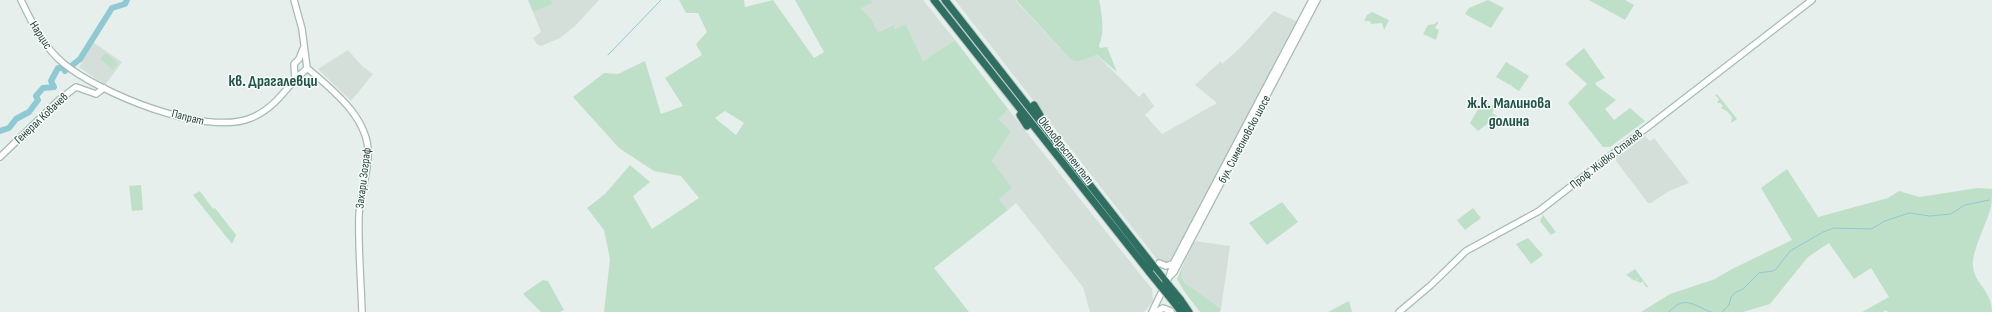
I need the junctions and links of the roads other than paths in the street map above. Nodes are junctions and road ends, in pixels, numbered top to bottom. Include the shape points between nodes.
1 (21, 0) edge
2 (294, 0) edge
3 (934, 0) edge
4 (945, 0) edge
5 (1312, 0) edge
6 (1317, 0) edge
7 (1812, 0) edge
8 (303, 49) junction
9 (299, 59) junction
10 (306, 61) junction
11 (74, 70) joint
12 (304, 70) junction
13 (296, 71) junction
14 (1004, 75) junction
15 (295, 79) junction
16 (104, 88) junction
17 (1004, 88) junction
18 (1029, 98) dead end
19 (1034, 105) dead end
20 (1027, 126) dead end
21 (1047, 130) junction
22 (1035, 137) dead end
23 (0, 157) edge
24 (1062, 163) junction
25 (1174, 262) junction
26 (1155, 268) junction
27 (1169, 277) junction
28 (1176, 305) junction
29 (362, 312) edge
30 (1152, 312) edge
31 (1156, 312) edge
32 (1181, 312) edge
33 (1189, 312) edge
34 (1399, 312) edge

1 - 11 main road, Нарцис via 46,46
2 - 8 main road via 302,29
3 - 17 highway, Околовръстен път
4 - 14 highway, Околовръстен път
5 - 25 main road, бул. Симеоновско шосе
6 - 27 main road, бул. Симеоновско шосе via 1177,267
7 - 34 main road, Проф. Живко Сталев via 1539,211 1466,251
8 - 9 main road
8 - 10 main road
9 - 10 main road
9 - 13 main road via 294,64
10 - 12 main road
11 - 16 main road, Папрат
12 - 13 main road
12 - 15 main road, Папрат
12 - 29 main road, Захари Зограф via 345,104 361,124 368,142 359,214
13 - 15 main road
14 - 18 highway
14 - 21 highway, Околовръстен път
15 - 16 main road, Папрат via 265,111 250,119 217,123 198,122
16 - 23 main road, Генерал Ковачев via 96,94 76,87
17 - 20 highway
17 - 24 highway, Околовръстен път
19 - 21 highway
21 - 26 highway, Околовръстен път
22 - 24 highway
24 - 26 highway, Околовръстен път
25 - 26 main road
25 - 27 main road, бул. Симеоновско шосе
26 - 28 highway, Околовръстен път, bridge
27 - 30 main road, бул. Симеоновско шосе
28 - 31 main road
28 - 32 highway, Околовръстен път
28 - 33 highway, Околовръстен път

